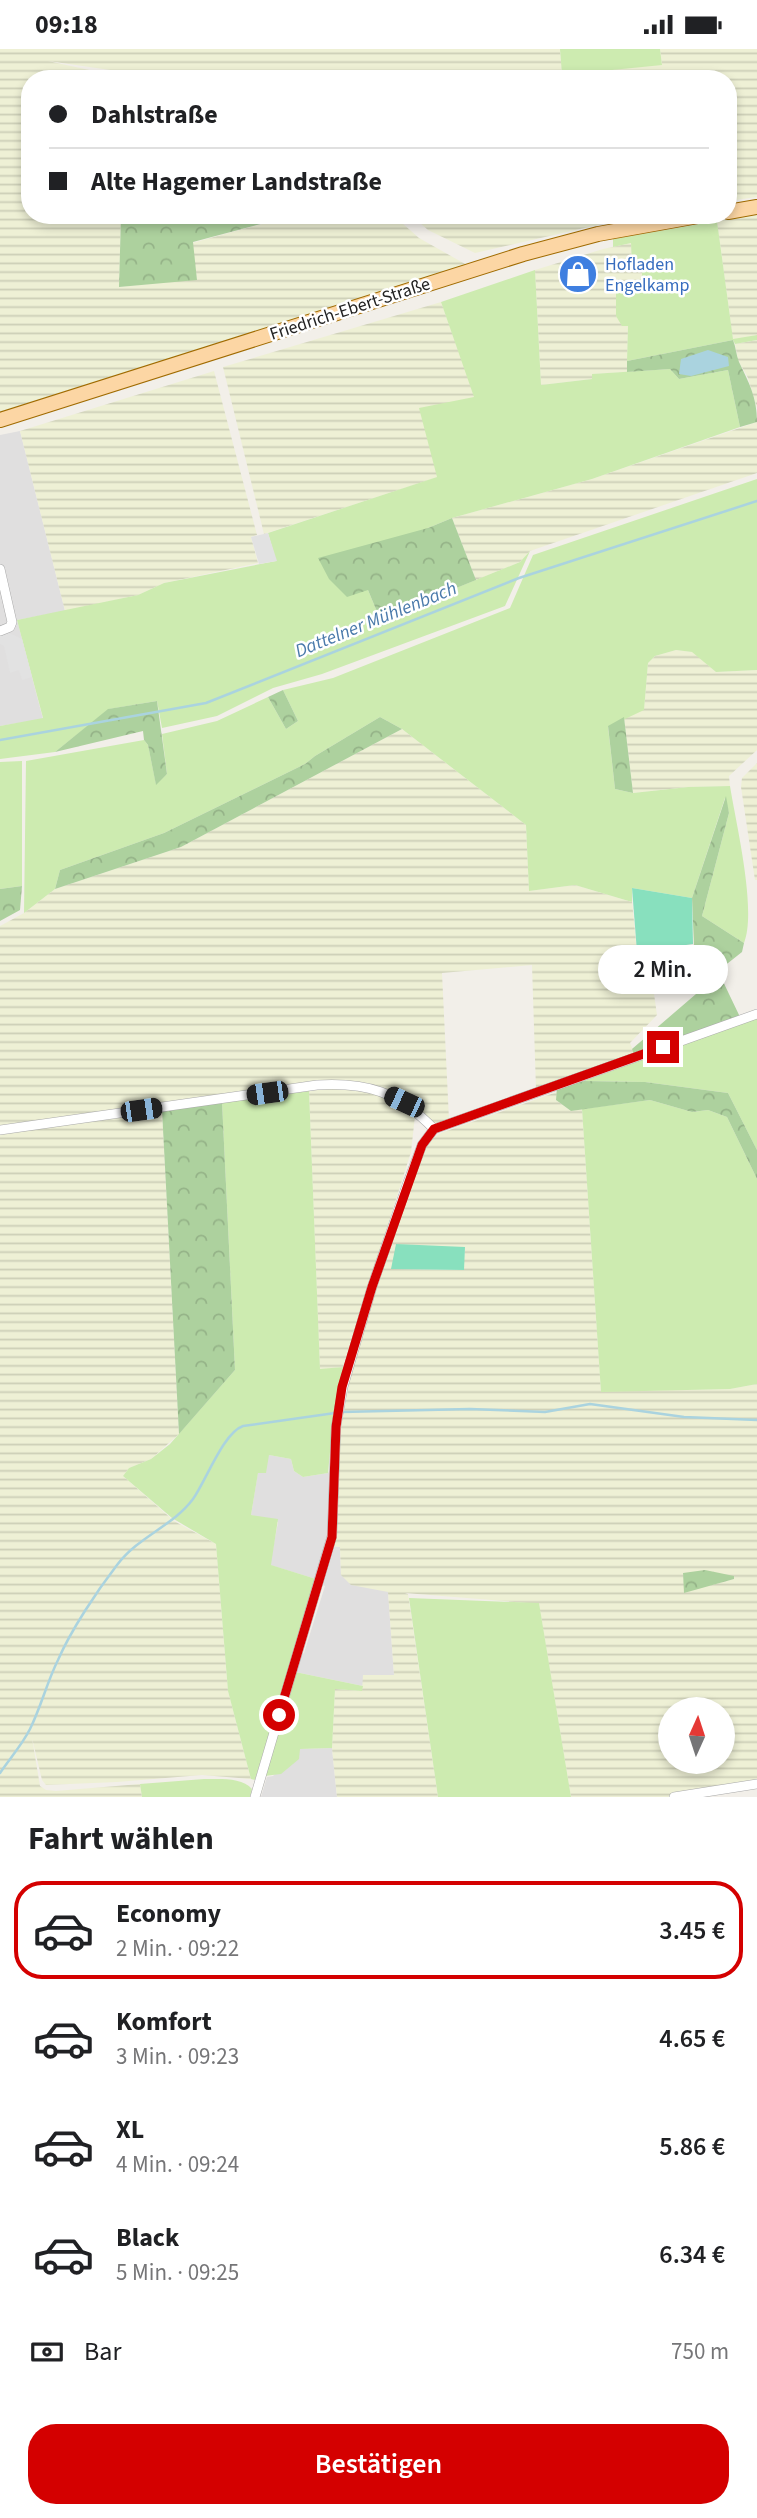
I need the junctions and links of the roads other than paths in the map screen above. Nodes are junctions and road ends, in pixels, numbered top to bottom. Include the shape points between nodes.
1 (757, 207) edge
2 (737, 210) edge
3 (651, 224) edge
4 (0, 420) edge
5 (0, 569) edge
6 (0, 631) edge
7 (757, 1014) edge
8 (434, 1129) junction
9 (0, 1130) edge
10 (757, 1784) edge
11 (254, 1797) edge
12 (674, 1797) edge

1 - 2 main road
3 - 4 main road, Friedrich-Ebert-Straße via 523,254
5 - 6 street via 12,622
7 - 8 street
8 - 9 street via 404,1102 372,1087 344,1083
8 - 11 street via 422,1145 407,1185 342,1387 332,1537
10 - 12 street

